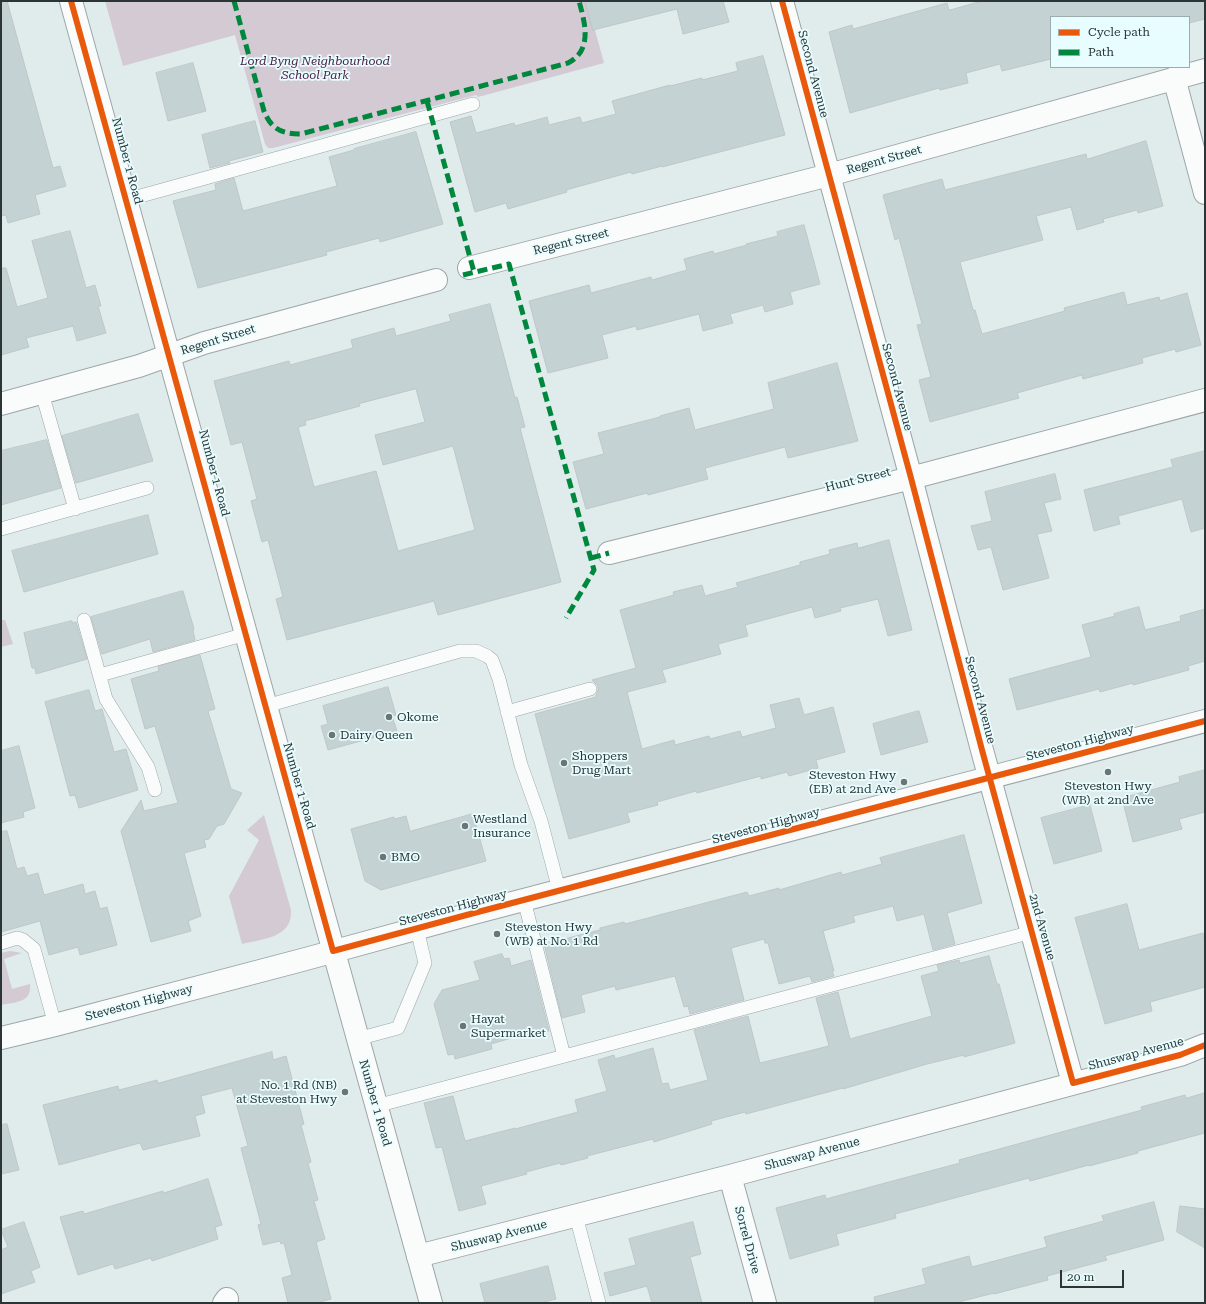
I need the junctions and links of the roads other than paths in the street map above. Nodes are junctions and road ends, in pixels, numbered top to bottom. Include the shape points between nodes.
1 (71, 1) edge
2 (782, 1) edge
3 (1205, 70) edge
4 (1174, 78) junction
5 (473, 104) dead end
6 (829, 175) junction
7 (1205, 193) edge
8 (126, 200) junction
9 (469, 268) dead end
10 (436, 280) dead end
11 (170, 355) junction
12 (42, 393) junction
13 (1205, 400) edge
14 (1, 404) edge
15 (911, 478) junction
16 (147, 488) dead end
17 (75, 509) junction
18 (1, 529) edge
19 (609, 553) dead end
20 (84, 620) dead end
21 (246, 634) junction
22 (100, 675) junction
23 (590, 689) dead end
24 (266, 706) junction
25 (507, 712) junction
26 (1205, 721) edge
27 (990, 778) junction
28 (155, 790) dead end
29 (559, 890) junction
30 (524, 900) junction
31 (417, 929) junction
32 (1032, 932) junction
33 (1, 943) edge
34 (333, 952) junction
35 (55, 1025) junction
36 (1, 1038) edge
37 (357, 1039) junction
38 (1205, 1045) edge
39 (564, 1056) junction
40 (1073, 1083) junction
41 (376, 1106) junction
42 (730, 1176) junction
43 (576, 1216) junction
44 (418, 1256) junction
45 (431, 1303) edge
46 (599, 1303) edge
47 (765, 1303) edge

1 - 8 street, Number 1 Road
2 - 6 street, Second Avenue
3 - 4 street, Regent Street
4 - 6 street, Regent Street
4 - 7 street
5 - 8 lane
6 - 9 street, Regent Street
6 - 15 street, Second Avenue
8 - 11 street, Number 1 Road
10 - 11 street, Regent Street via 204,343
11 - 12 street, Regent Street
11 - 21 street, Number 1 Road
12 - 14 street, Regent Street
12 - 17 lane
13 - 15 street, Hunt Street
15 - 19 street, Hunt Street
15 - 27 street, Second Avenue
16 - 17 lane
17 - 18 lane
20 - 22 lane
21 - 22 lane
21 - 24 street, Number 1 Road
22 - 28 lane via 106,699 148,767
23 - 25 lane
24 - 25 lane via 468,650 482,652 492,660
24 - 34 street, Number 1 Road
25 - 29 lane
26 - 27 street, Steveston Highway
27 - 29 street, Steveston Highway
27 - 32 street, 2nd Avenue
29 - 30 street, Steveston Highway
30 - 31 street, Steveston Highway
30 - 39 lane
31 - 34 street, Steveston Highway
31 - 37 lane via 425,963 398,1028
32 - 39 lane
32 - 40 street, 2nd Avenue
33 - 35 lane via 17,938 34,949
34 - 35 street, Steveston Highway
34 - 37 street, Number 1 Road
35 - 36 street, Steveston Highway
37 - 41 street, Number 1 Road
38 - 40 street, Shuswap Avenue via 1180,1055
39 - 41 lane
40 - 42 street, Shuswap Avenue
41 - 44 street, Number 1 Road
42 - 43 street, Shuswap Avenue
42 - 47 street, Sorrel Drive
43 - 44 street, Shuswap Avenue
43 - 46 lane
44 - 45 street, Number 1 Road

